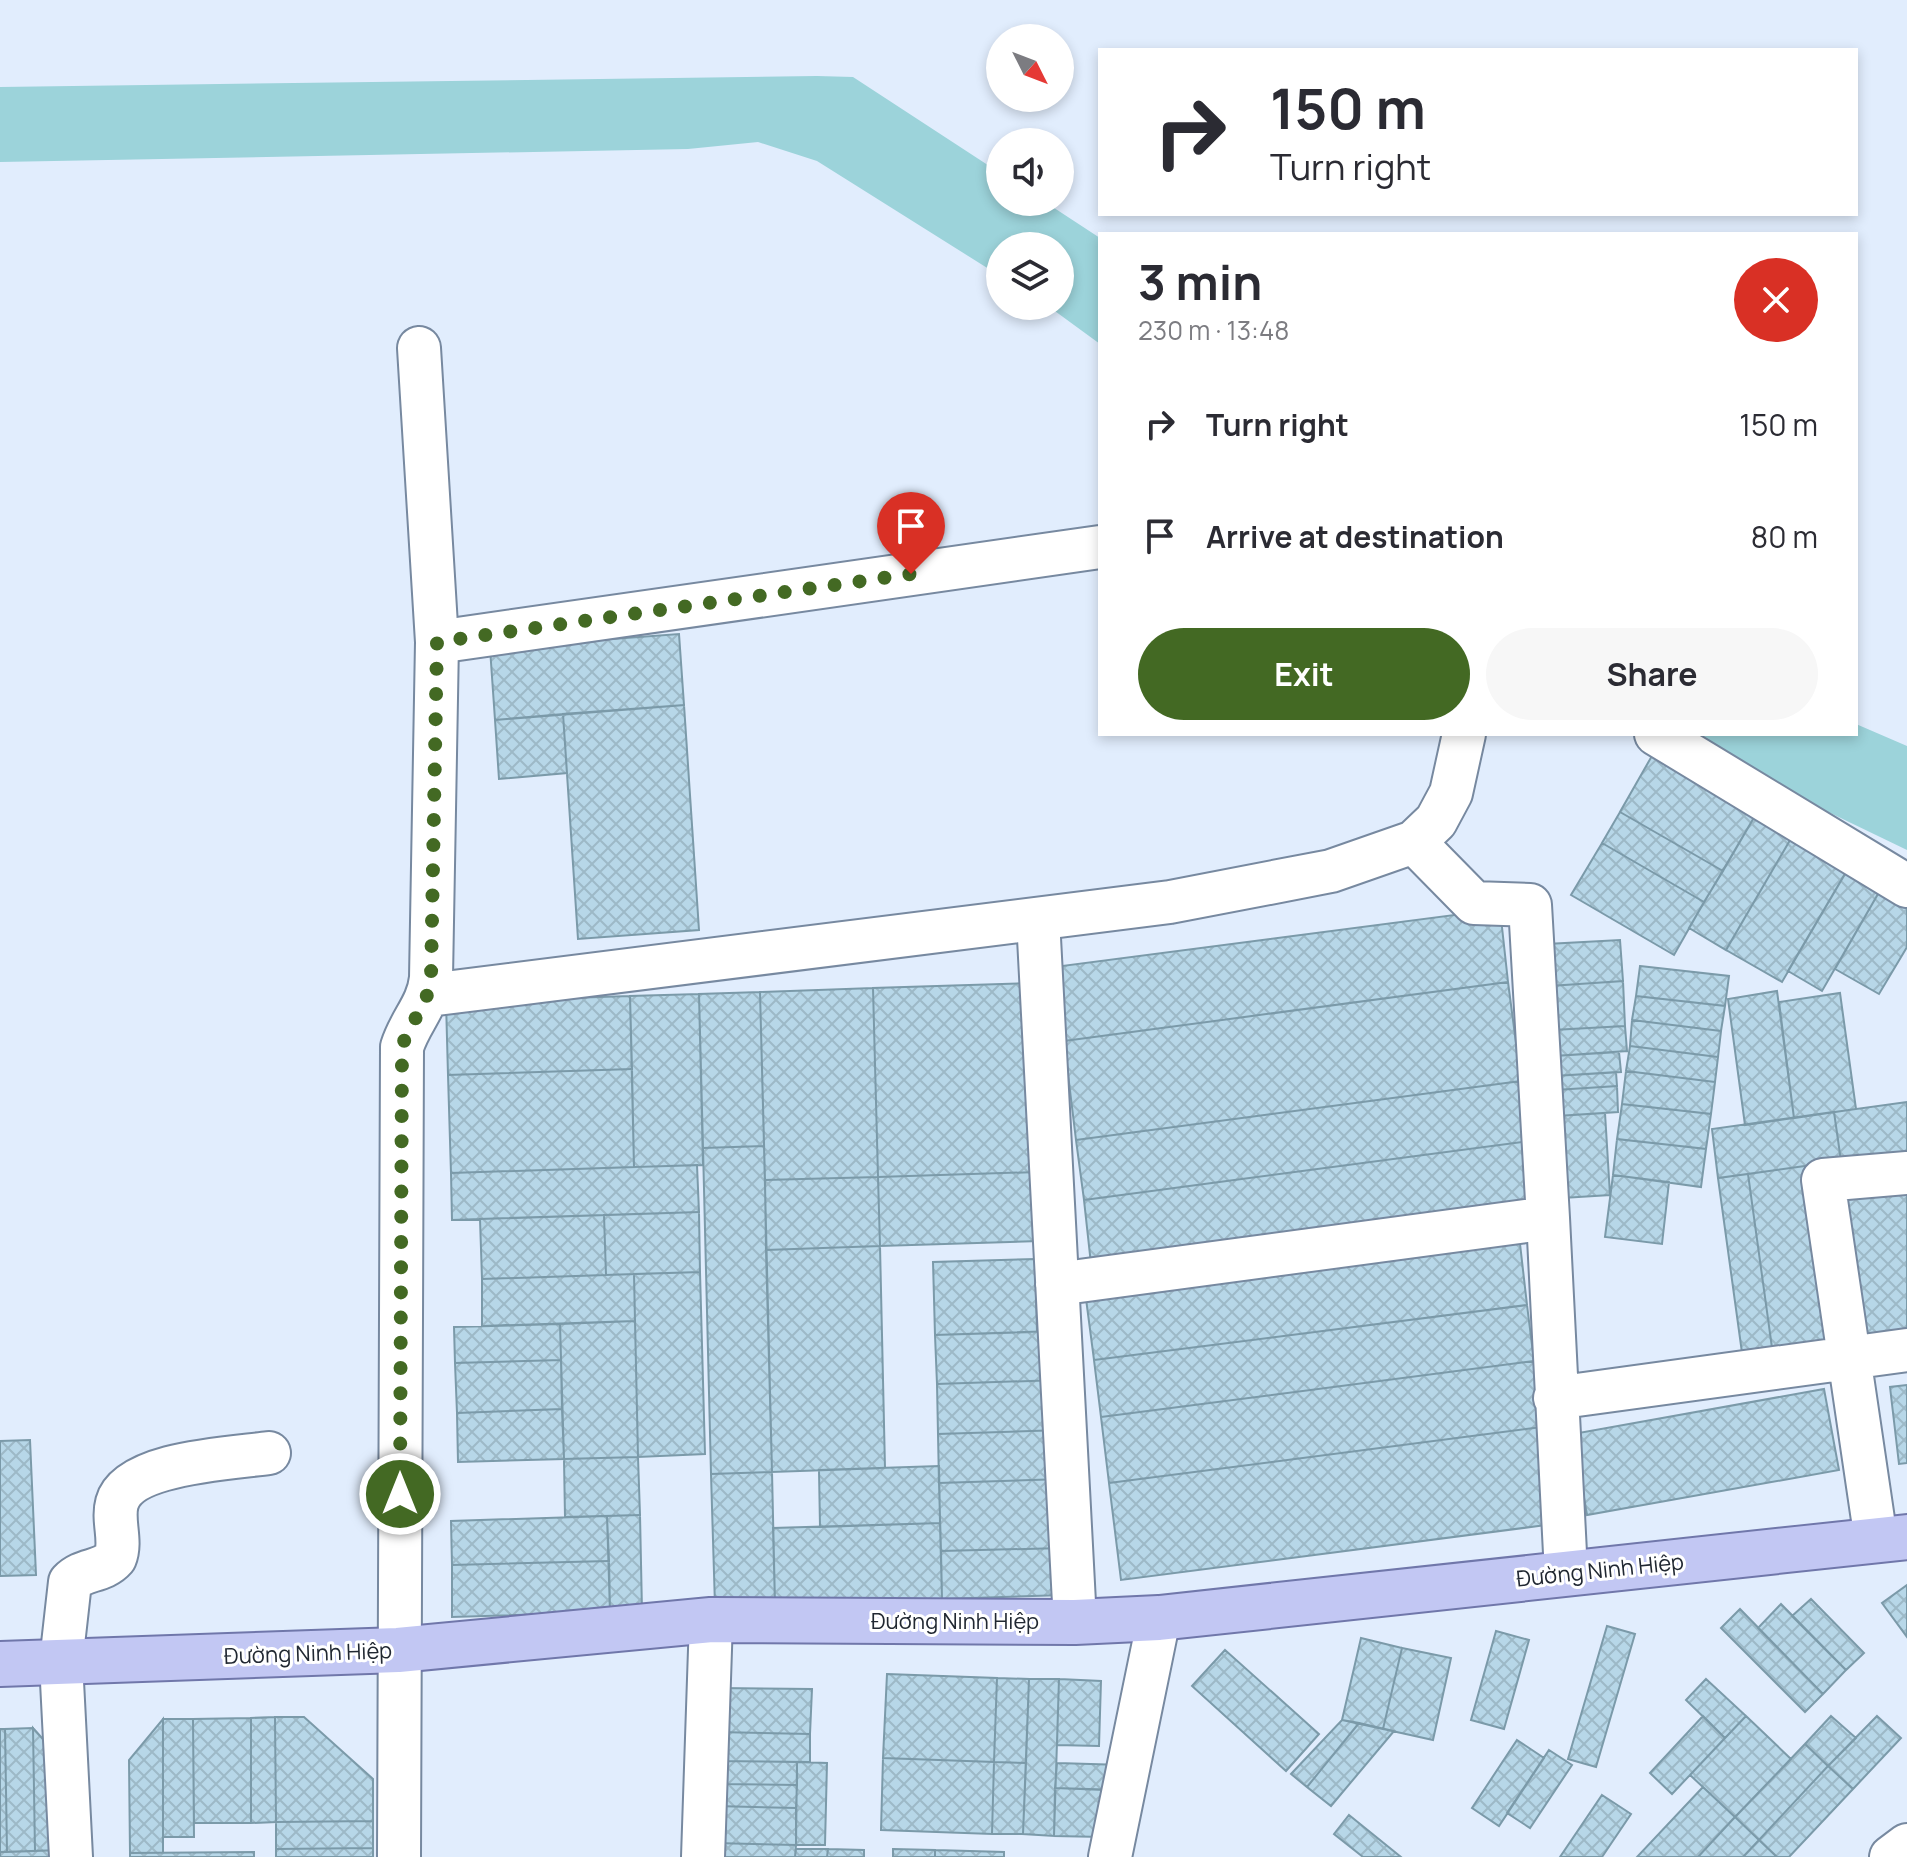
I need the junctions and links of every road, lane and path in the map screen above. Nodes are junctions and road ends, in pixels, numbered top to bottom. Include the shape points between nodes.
1 (419, 348) dead end
2 (1098, 547) edge
3 (437, 642) junction
4 (1464, 736) edge
5 (1659, 736) edge
6 (1414, 842) junction
7 (1907, 886) edge
8 (1038, 919) junction
9 (429, 995) junction
10 (1907, 1173) edge
11 (1548, 1218) junction
12 (1057, 1284) junction
13 (1907, 1350) edge
14 (1849, 1359) junction
15 (1555, 1398) junction
16 (269, 1453) dead end
17 (1891, 1538) edge
18 (1566, 1573) junction
19 (1159, 1618) junction
20 (711, 1620) junction
21 (1075, 1622) junction
22 (398, 1650) junction
23 (61, 1662) junction
24 (0, 1664) edge
25 (1907, 1845) edge
26 (71, 1857) edge
27 (399, 1857) edge
28 (703, 1857) edge
29 (1110, 1857) edge
30 (1891, 1857) edge

1 - 3 street
2 - 3 street
3 - 9 street
4 - 6 street via 1451,793 1436,821
5 - 7 street
6 - 8 street via 1316,874 1170,902
6 - 11 street via 1474,903 1530,905
8 - 9 street
8 - 12 street
9 - 22 street via 402,1047
10 - 14 street via 1823,1180
11 - 12 street
11 - 15 street
12 - 21 street
13 - 14 street
14 - 15 street
14 - 17 street
15 - 18 street
16 - 23 street via 156,1470 132,1482 117,1504 115,1558 103,1570 76,1576 68,1588
17 - 18 main road, Đường Ninh Hiệp
18 - 19 main road, Đường Ninh Hiệp
19 - 21 main road, Đường Ninh Hiệp
19 - 29 street
20 - 21 main road, Đường Ninh Hiệp
20 - 22 main road, Đường Ninh Hiệp
20 - 28 street
22 - 23 main road, Đường Ninh Hiệp
22 - 27 street
23 - 24 main road, Đường Ninh Hiệp
23 - 26 street
25 - 30 street

